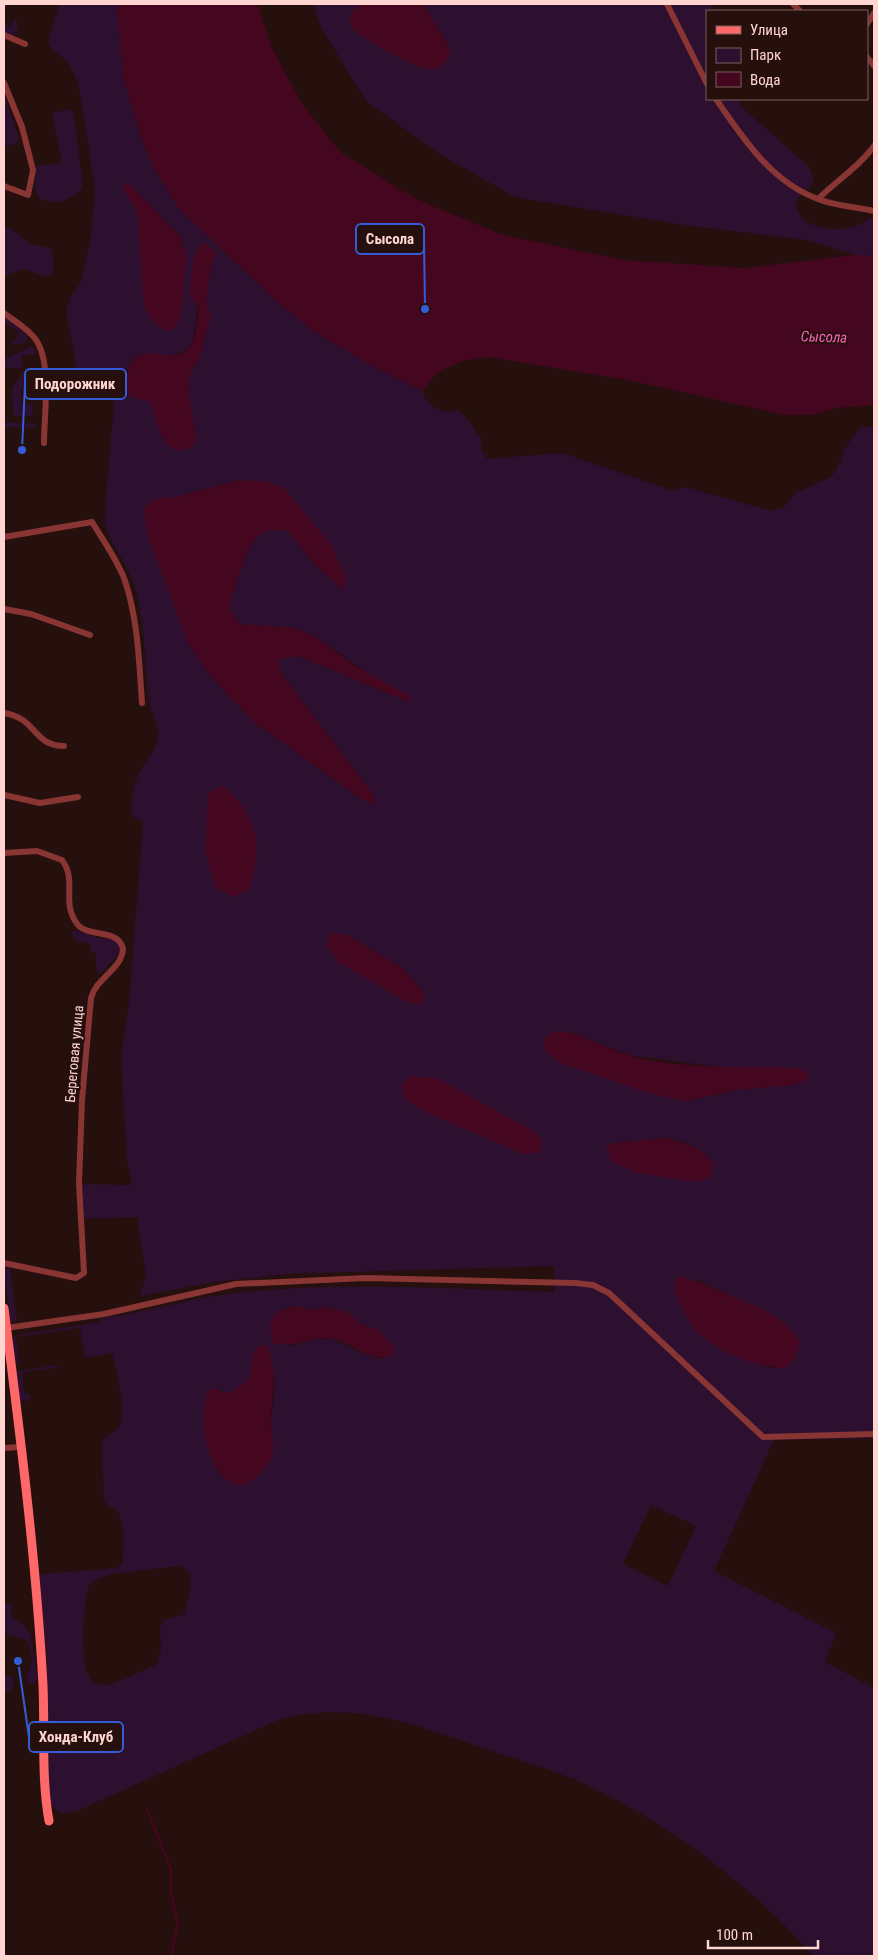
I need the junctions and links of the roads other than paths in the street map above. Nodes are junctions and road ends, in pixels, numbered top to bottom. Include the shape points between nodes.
1 (667, 4) edge
2 (4, 35) edge
3 (25, 44) dead end
4 (706, 82) edge
5 (4, 83) edge
6 (717, 100) edge
7 (874, 146) edge
8 (4, 186) edge
9 (818, 199) junction
10 (874, 211) edge
11 (4, 313) edge
12 (44, 443) dead end
13 (4, 537) edge
14 (4, 609) edge
15 (90, 635) dead end
16 (142, 703) dead end
17 (4, 713) edge
18 (64, 746) dead end
19 (4, 795) edge
20 (78, 797) dead end
21 (4, 853) edge
22 (4, 1263) edge
23 (4, 1308) edge
24 (6, 1328) junction
25 (6, 1339) edge
26 (874, 1434) edge
27 (20, 1447) junction
28 (4, 1448) edge
29 (49, 1821) dead end

1 - 4 street
2 - 3 street
5 - 8 street via 22,127 33,170 28,195
6 - 9 street via 765,165
7 - 9 street via 849,174 836,180
9 - 10 street
11 - 12 street via 35,338 43,357
13 - 16 street via 92,522 123,577 133,611
14 - 15 street via 31,614
17 - 18 street via 22,718 48,744
19 - 20 street via 38,803
21 - 22 street, Береговая улица via 37,851 62,860 70,883 67,902 76,922 82,928 113,936 123,949 121,958 94,988 91,998 79,1183 84,1273 76,1278
23 - 24 street
24 - 25 street
24 - 26 street via 104,1314 236,1284 366,1278 593,1285 609,1293 763,1437
25 - 27 street
27 - 28 street
27 - 29 street via 43,1685 45,1797

